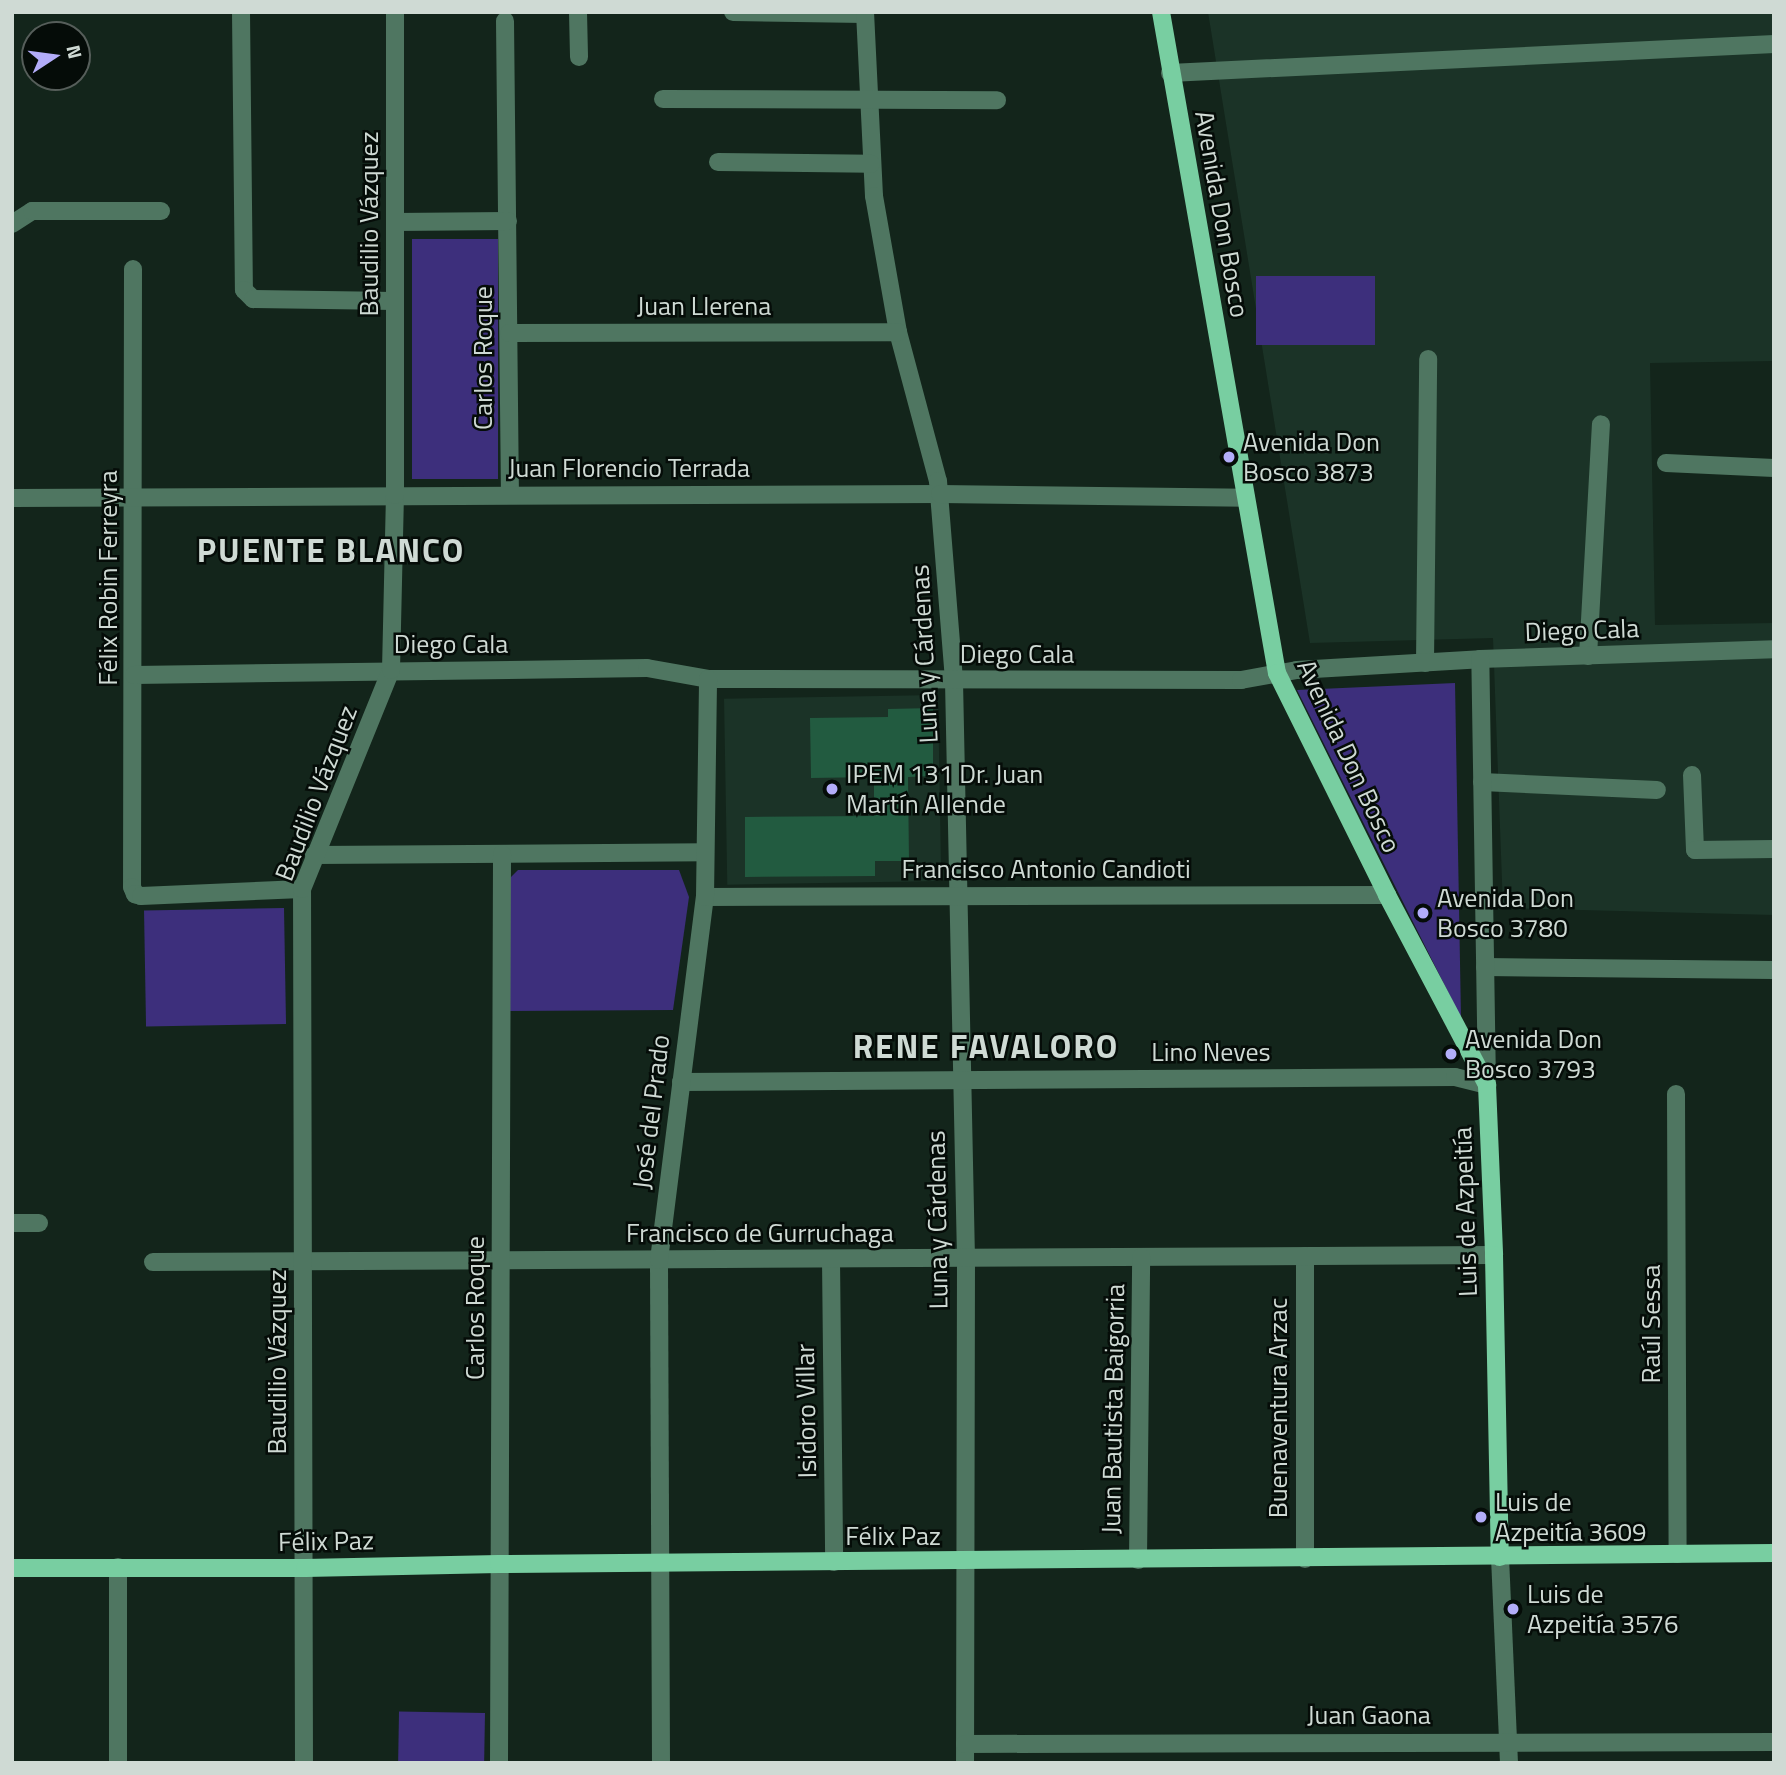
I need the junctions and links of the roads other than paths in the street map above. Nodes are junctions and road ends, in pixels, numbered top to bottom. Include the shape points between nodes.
1 (241, 12) edge
2 (395, 12) edge
3 (579, 12) edge
4 (733, 12) edge
5 (1161, 12) edge
6 (865, 13) edge
7 (505, 21) dead end
8 (1774, 44) edge
9 (579, 57) dead end
10 (1170, 73) junction
11 (663, 99) dead end
12 (996, 100) dead end
13 (869, 101) junction
14 (718, 162) dead end
15 (871, 164) junction
16 (161, 211) dead end
17 (508, 221) junction
18 (395, 222) junction
19 (12, 224) edge
20 (133, 269) dead end
21 (394, 301) junction
22 (898, 332) junction
23 (509, 333) junction
24 (1428, 359) dead end
25 (1601, 424) dead end
26 (1666, 463) dead end
27 (1774, 468) edge
28 (940, 494) junction
29 (396, 495) junction
30 (510, 495) junction
31 (12, 498) edge
32 (134, 498) junction
33 (1246, 498) junction
34 (1774, 649) edge
35 (1588, 656) junction
36 (1480, 659) junction
37 (1424, 663) junction
38 (391, 670) junction
39 (1277, 673) junction
40 (134, 675) junction
41 (708, 679) junction
42 (954, 681) junction
43 (1692, 775) dead end
44 (1482, 782) junction
45 (1657, 790) dead end
46 (1774, 849) edge
47 (705, 852) junction
48 (502, 854) junction
49 (314, 855) junction
50 (302, 889) junction
51 (960, 895) junction
52 (1387, 895) junction
53 (705, 897) junction
54 (1485, 967) junction
55 (1774, 970) edge
56 (960, 1080) junction
57 (681, 1082) junction
58 (1487, 1085) junction
59 (1676, 1094) dead end
60 (12, 1223) edge
61 (39, 1223) dead end
62 (1494, 1255) junction
63 (1305, 1256) junction
64 (1141, 1257) junction
65 (966, 1258) junction
66 (659, 1259) junction
67 (831, 1259) junction
68 (501, 1260) junction
69 (153, 1262) dead end
70 (302, 1262) junction
71 (1774, 1553) edge
72 (1678, 1554) junction
73 (1500, 1557) junction
74 (1305, 1559) junction
75 (1138, 1560) junction
76 (834, 1562) junction
77 (967, 1562) junction
78 (499, 1563) junction
79 (661, 1563) junction
80 (118, 1567) junction
81 (12, 1568) edge
82 (305, 1568) junction
83 (1507, 1741) junction
84 (1774, 1742) edge
85 (965, 1744) junction
86 (118, 1763) edge
87 (304, 1763) edge
88 (499, 1763) edge
89 (661, 1763) edge
90 (965, 1763) edge
91 (1509, 1763) edge

1 - 21 street via 244,290 253,299 266,300
2 - 18 street, Baudilio Vázquez
3 - 9 street
4 - 6 street
5 - 10 main road, Avenida Don Bosco
6 - 13 street, Luna y Cárdenas
7 - 17 street, Carlos Roque
8 - 10 street
10 - 33 main road, Avenida Don Bosco
11 - 13 street
12 - 13 street
13 - 15 street, Luna y Cárdenas
14 - 15 street
15 - 22 street, Luna y Cárdenas
16 - 19 street via 32,211
17 - 18 street
17 - 23 street, Carlos Roque
18 - 21 street, Baudilio Vázquez
20 - 32 street, Félix Robin Ferreyra
21 - 29 street, Baudilio Vázquez
22 - 23 street, Juan Llerena
22 - 28 street, Luna y Cárdenas
23 - 30 street, Carlos Roque
24 - 37 street
25 - 35 street
26 - 27 street
28 - 30 street, Juan Florencio Terrada
28 - 33 street, Juan Florencio Terrada
28 - 42 street, Luna y Cárdenas
29 - 30 street, Juan Florencio Terrada
29 - 32 street, Juan Florencio Terrada
29 - 38 street, Baudilio Vázquez
31 - 32 street, Juan Florencio Terrada
32 - 40 street, Félix Robin Ferreyra
33 - 39 main road, Avenida Don Bosco
34 - 35 street, Diego Cala
35 - 36 street, Diego Cala
36 - 37 street, Diego Cala
36 - 44 street, Luis de Azpeitía
37 - 39 street, Diego Cala
38 - 40 street, Diego Cala
38 - 41 street, Diego Cala via 647,668
38 - 49 street, Baudilio Vázquez
39 - 42 street, Diego Cala via 1241,680
39 - 52 main road, Avenida Don Bosco
40 - 50 street, Félix Robin Ferreyra via 135,894
41 - 42 street, Diego Cala
41 - 47 street, José del Prado
42 - 51 street, Luna y Cárdenas
43 - 46 street via 1695,850
44 - 45 street
44 - 54 street, Luis de Azpeitía
47 - 48 street
47 - 53 street, José del Prado
48 - 49 street
48 - 68 street, Carlos Roque
49 - 50 street, Baudilio Vázquez
50 - 70 street, Baudilio Vázquez
51 - 52 street, Francisco Antonio Candioti
51 - 53 street, Francisco Antonio Candioti
51 - 56 street, Luna y Cárdenas
52 - 58 main road, Avenida Don Bosco
53 - 57 street, José del Prado
54 - 55 street
54 - 58 street, Luis de Azpeitía
56 - 57 street, Lino Neves
56 - 58 street, Lino Neves via 1455,1077
56 - 65 street, Luna y Cárdenas
57 - 66 street, José del Prado
58 - 62 main road, Luis de Azpeitía
59 - 72 street, Raúl Sessa
60 - 61 street
62 - 63 street, Francisco de Gurruchaga
62 - 73 main road, Luis de Azpeitía
63 - 64 street, Francisco de Gurruchaga
63 - 74 street, Buenaventura Arzac
64 - 65 street, Francisco de Gurruchaga
64 - 75 street, Juan Bautista Baigorria
65 - 67 street, Francisco de Gurruchaga
65 - 77 street, Luna y Cárdenas
66 - 67 street, Francisco de Gurruchaga
66 - 68 street, Francisco de Gurruchaga
66 - 79 street, José del Prado
67 - 76 street, Isidoro Villar
68 - 70 street, Francisco de Gurruchaga
68 - 78 street, Carlos Roque
69 - 70 street, Francisco de Gurruchaga
70 - 82 street, Baudilio Vázquez
71 - 72 main road, Félix Paz
72 - 73 main road, Félix Paz
73 - 74 main road, Félix Paz
73 - 83 street, Luis de Azpeitía
74 - 75 main road, Félix Paz
75 - 77 main road, Félix Paz
76 - 77 main road, Félix Paz
76 - 79 main road, Félix Paz
77 - 85 street, Luna y Cárdenas
78 - 79 main road, Félix Paz
78 - 82 main road, Félix Paz
78 - 88 street, Carlos Roque
79 - 89 street, José del Prado
80 - 81 main road, Félix Paz
80 - 82 main road, Félix Paz
80 - 86 street
82 - 87 street, Baudilio Vázquez
83 - 84 street, Juan Gaona
83 - 85 street, Juan Gaona
83 - 91 street, Luis de Azpeitía
85 - 90 street, Luna y Cárdenas

